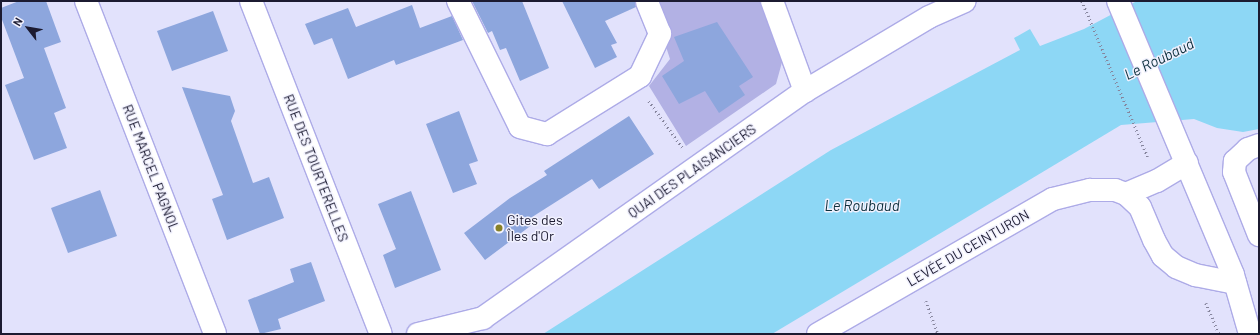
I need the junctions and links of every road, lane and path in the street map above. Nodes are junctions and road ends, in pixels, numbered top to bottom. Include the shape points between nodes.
1 (86, 1) edge
2 (251, 1) edge
3 (458, 1) edge
4 (647, 1) edge
5 (772, 1) edge
6 (965, 1) edge
7 (1082, 1) edge
8 (1118, 1) edge
9 (926, 9) edge
10 (633, 80) junction
11 (805, 91) junction
12 (1259, 145) edge
13 (1186, 163) junction
14 (1151, 164) dead end
15 (696, 167) junction
16 (1126, 194) junction
17 (1259, 235) edge
18 (916, 278) junction
19 (1234, 279) junction
20 (1205, 300) dead end
21 (1259, 313) edge
22 (215, 334) edge
23 (381, 334) edge
24 (418, 334) edge
25 (818, 334) edge
26 (938, 334) edge
27 (1219, 334) edge
28 (1250, 334) edge

1 - 22 street, RUE MARCEL PAGNOL
2 - 23 street, RUE DES TOURTERELLES
3 - 10 street via 520,127 547,134
4 - 10 street via 660,34 640,76
5 - 11 street
6 - 9 street, QUAI DES PLAISANCIERS
7 - 14 path
8 - 13 street
9 - 11 street, QUAI DES PLAISANCIERS
10 - 15 path
11 - 15 street, QUAI DES PLAISANCIERS
12 - 17 street via 1248,149 1235,161 1234,172
13 - 16 street via 1157,181
13 - 19 street
15 - 24 street, QUAI DES PLAISANCIERS via 483,318
16 - 18 street, LEVÉE DU CEINTURON via 1115,190 1090,190 1054,199
16 - 19 street via 1140,207 1160,251 1176,267 1195,275
18 - 25 street, LEVÉE DU CEINTURON
18 - 26 path
19 - 21 street
19 - 28 street
20 - 27 path

